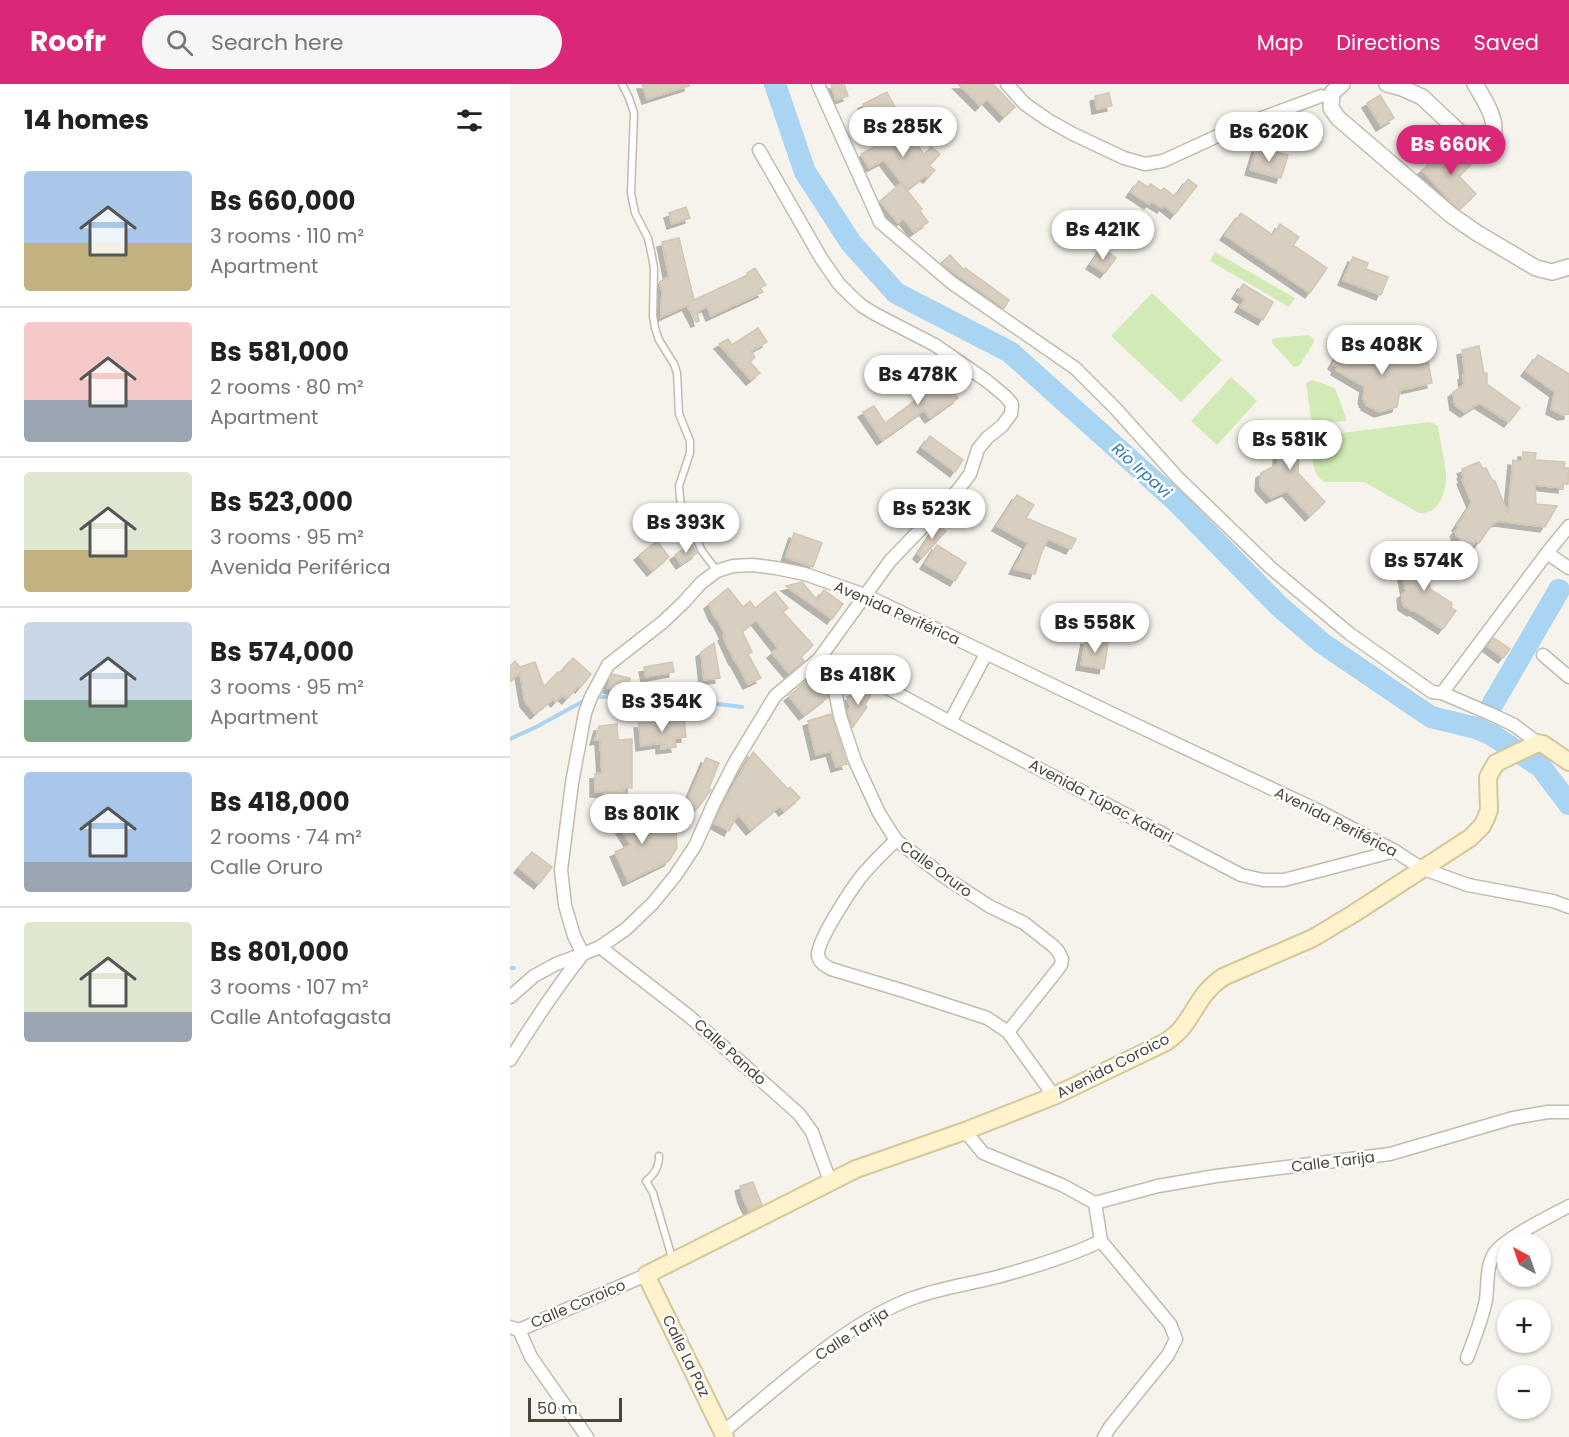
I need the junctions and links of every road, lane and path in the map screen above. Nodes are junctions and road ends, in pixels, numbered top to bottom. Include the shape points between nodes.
1 (622, 84) edge
2 (818, 84) edge
3 (1007, 84) edge
4 (1342, 84) edge
5 (1387, 84) edge
6 (1475, 84) edge
7 (1322, 96) dead end
8 (759, 150) dead end
9 (1569, 267) edge
10 (1569, 526) edge
11 (1547, 553) junction
12 (1569, 568) edge
13 (717, 572) junction
14 (865, 595) junction
15 (986, 654) junction
16 (1543, 655) dead end
17 (819, 659) junction
18 (1569, 677) edge
19 (1442, 693) junction
20 (950, 722) junction
21 (1534, 745) junction
22 (1569, 762) edge
23 (896, 840) junction
24 (1395, 851) junction
25 (1421, 868) junction
26 (1569, 907) edge
27 (600, 947) junction
28 (584, 954) junction
29 (510, 997) edge
30 (1008, 1032) junction
31 (510, 1060) edge
32 (1054, 1096) junction
33 (1569, 1112) edge
34 (964, 1131) junction
35 (659, 1156) dead end
36 (830, 1181) junction
37 (1095, 1203) junction
38 (1569, 1206) edge
39 (1101, 1241) junction
40 (673, 1262) junction
41 (646, 1275) junction
42 (515, 1328) edge
43 (1467, 1358) dead end
44 (724, 1435) edge
45 (587, 1437) edge
46 (1104, 1437) edge

1 - 13 lane via 634,113 631,193 635,213 648,238 654,268 655,328 677,373 679,414 690,441 679,486 681,507
2 - 19 street via 880,222 952,283 1075,368 1177,477 1271,568 1350,634 1432,692
3 - 7 street via 1025,104 1048,120 1144,164 1163,161 1235,128
4 - 9 street via 1332,93 1331,108 1338,118 1451,215 1536,267 1552,272
5 - 6 street via 1422,97 1480,147 1488,145 1494,135 1494,124
8 - 14 street via 839,284 862,306 935,345 987,381 1012,404 1011,414 1002,426 978,449 970,474 958,490 890,561
10 - 11 street
11 - 12 street
11 - 19 street
13 - 14 street, Avenida Periférica via 732,566 776,568
13 - 28 street, Avenida Periférica via 608,665 585,713 561,870 565,905
14 - 15 street, Avenida Periférica
14 - 17 street
15 - 20 street
15 - 24 street, Avenida Periférica via 1315,809
16 - 18 street
17 - 20 street, Avenida Túpac Katari via 858,672
17 - 23 street, Calle Oruro via 833,681 855,761
17 - 27 street via 775,696 675,876 626,929
19 - 21 street via 1514,725
20 - 24 street, Avenida Túpac Katari via 1241,875 1284,880
21 - 22 main road via 1543,744
21 - 25 main road, Avenida Coroico via 1496,763 1488,777 1489,810 1482,826 1470,838
23 - 30 street, Calle Oruro via 972,895 1024,923 1058,951 1061,965
23 - 30 street via 845,901 821,944 821,963 987,1018
24 - 25 street, Avenida Periférica
25 - 26 street, Avenida Periférica via 1468,885
25 - 32 main road, Avenida Coroico via 1313,938 1223,977 1210,986 1180,1030 1166,1042
27 - 28 street
27 - 36 street, Calle Pando via 690,1017 798,1114 812,1132
28 - 29 street via 534,976
28 - 31 street via 562,980
30 - 32 street
32 - 34 main road, Avenida Coroico
33 - 37 street, Calle Tarija via 1513,1118 1390,1154 1216,1176
34 - 36 main road, Avenida Coroico
34 - 37 street via 983,1153
35 - 40 lane via 654,1174 646,1180
36 - 40 main road, Avenida Coroico
37 - 39 street
38 - 43 street via 1506,1242 1494,1254 1481,1318
39 - 44 street, Calle Tarija via 998,1277 913,1298 885,1311 814,1358
39 - 46 street via 1170,1324 1176,1339 1168,1355
40 - 41 main road, Avenida Coroico
41 - 42 street, Calle Coroico
41 - 44 main road, Calle La Paz
42 - 45 street

